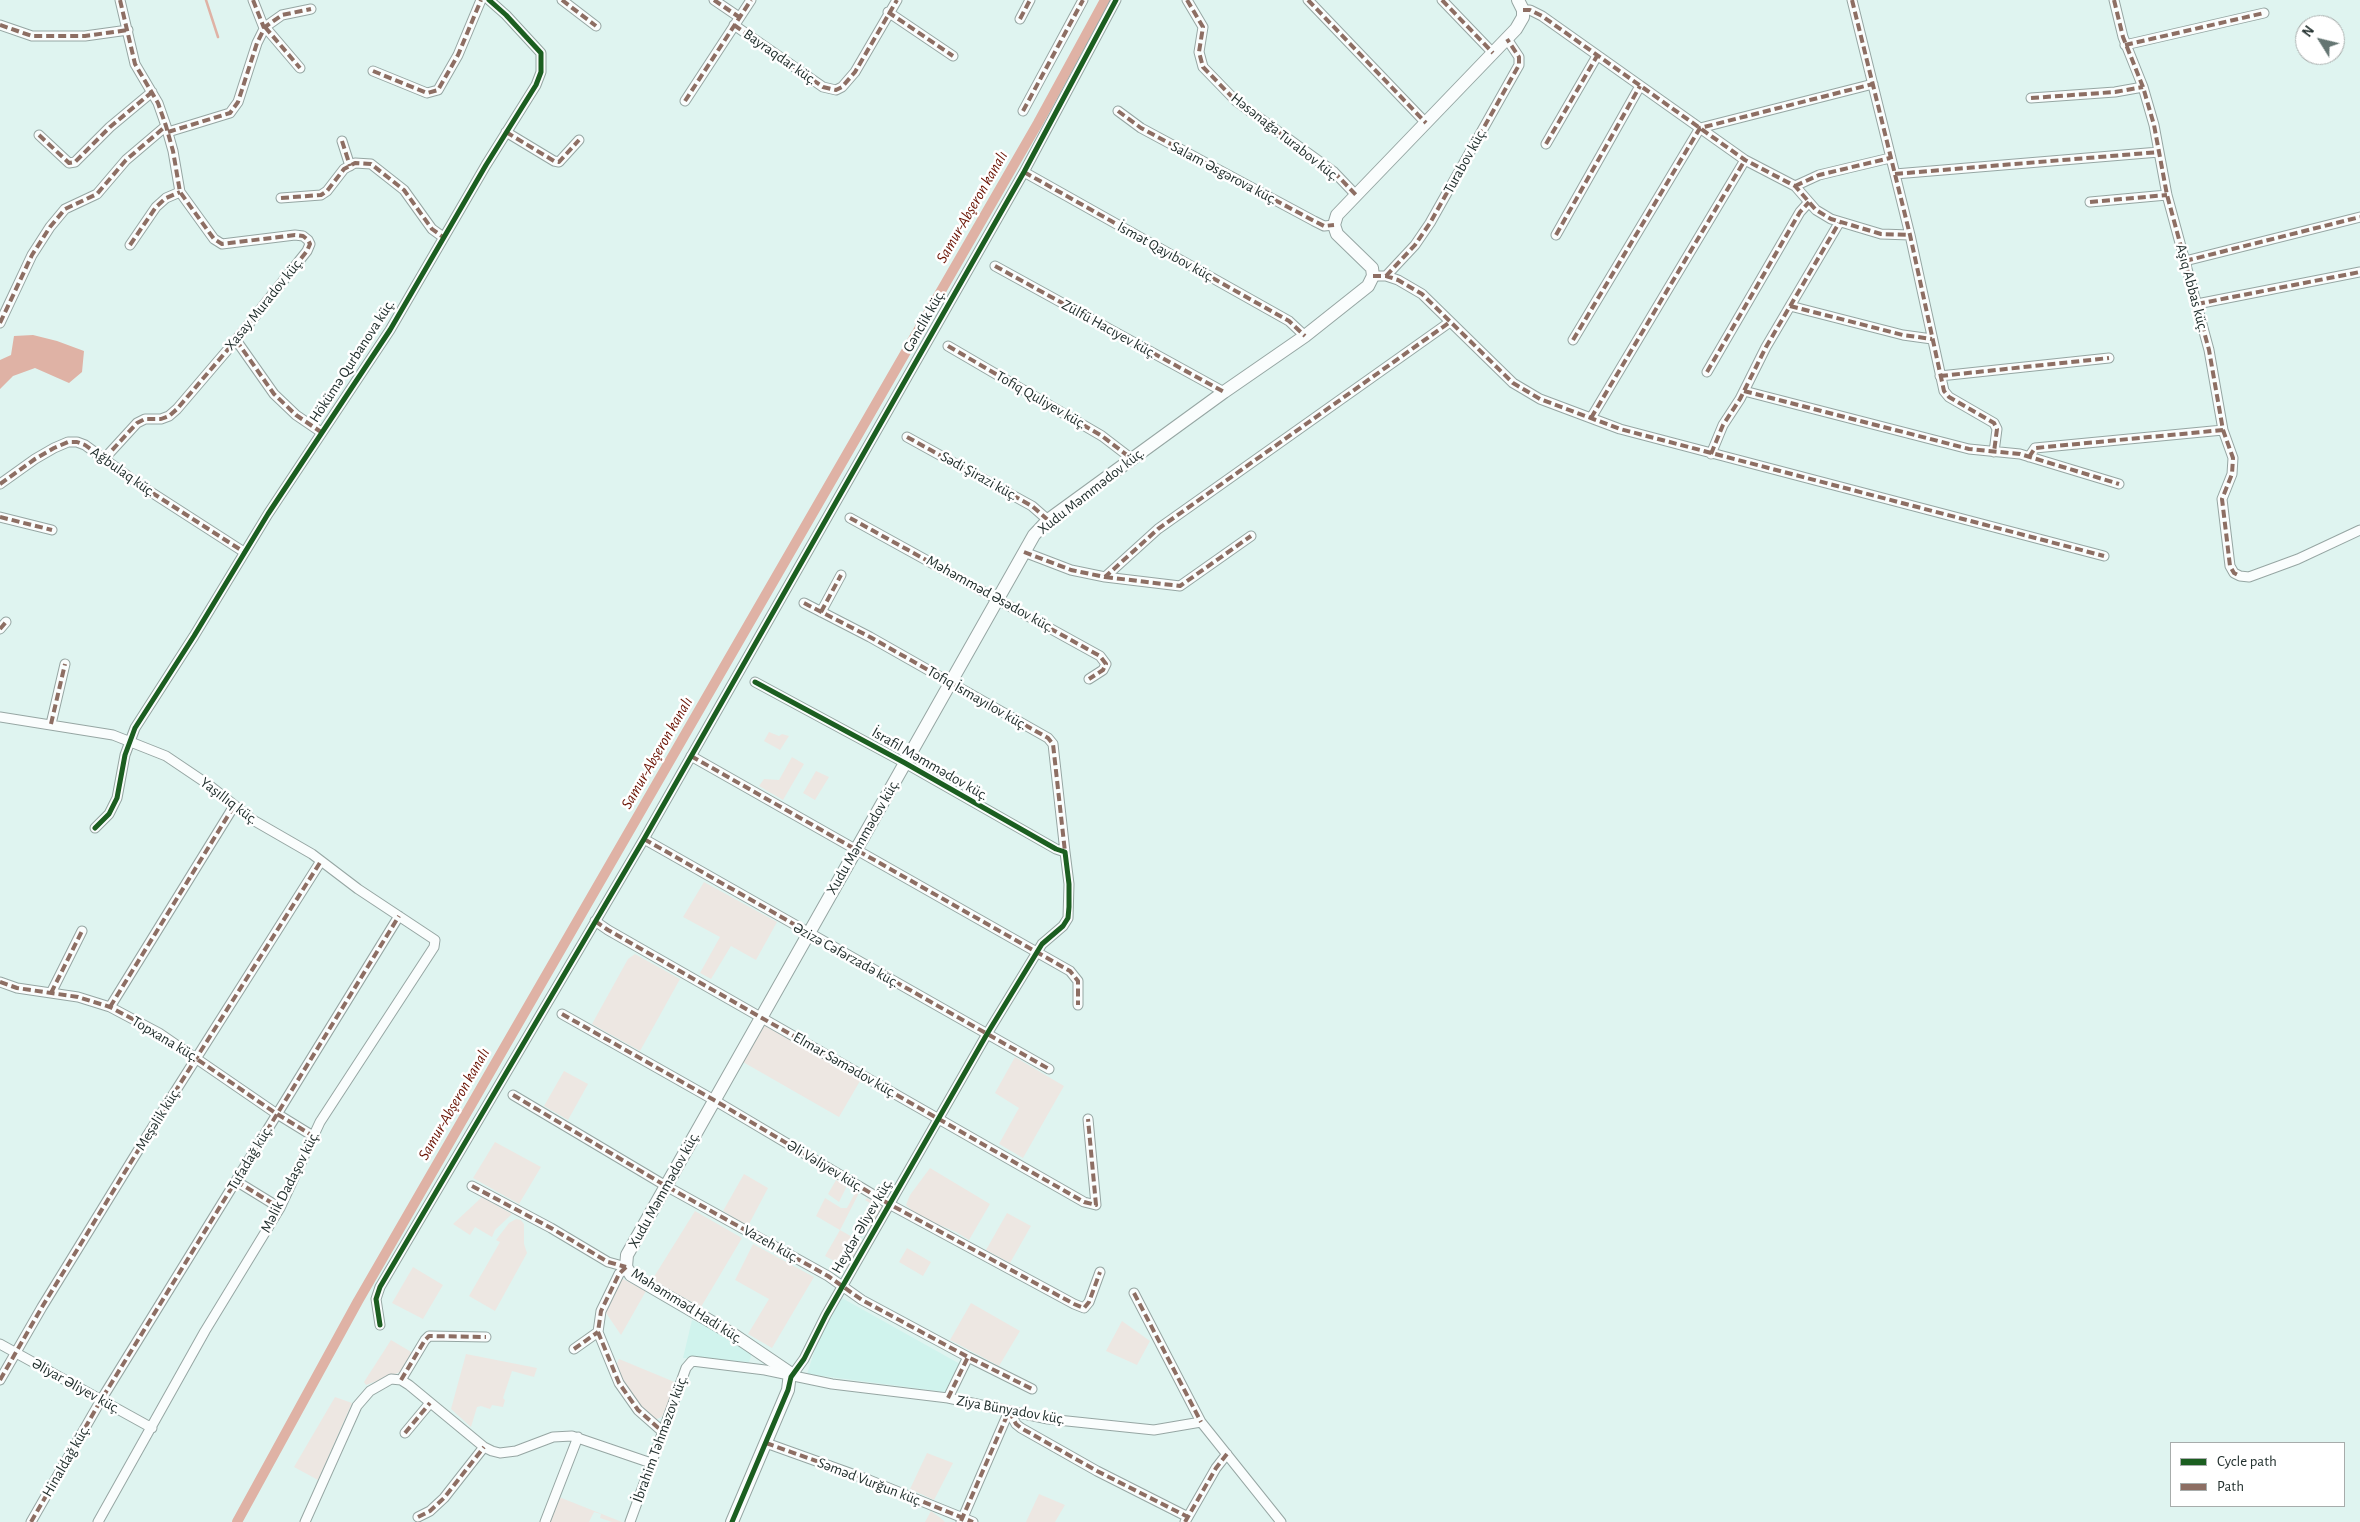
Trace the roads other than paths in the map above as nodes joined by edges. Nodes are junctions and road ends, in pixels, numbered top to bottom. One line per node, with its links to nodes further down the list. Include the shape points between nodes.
1 (120, 0): 26 (street, Xasay Muradov küç.)
2 (253, 0): 25 (street)
3 (481, 0): 33 (street, via 458,55 438,90 427,93)
4 (489, 0): 45 (street, Hökümə Qurbanova küç., via 541,54 541,72 536,84)
5 (562, 0): 24 (street)
6 (714, 0): 22 (street, Bayraqdar küç.)
7 (751, 0): 22 (street)
8 (896, 0): 19 (street, Bayraqdar küç.)
9 (1030, 0): 21 (street)
10 (1083, 0): 40 (street)
11 (1116, 0): 54 (street, Gənclik küç.)
12 (1187, 0): 58 (street, Həsənağa Turabov küç., via 1203,27 1199,52 1203,67 1236,101 1334,172)
13 (1308, 0): 42 (street)
14 (1442, 0): 29 (street)
15 (1852, 0): 34 (street)
16 (2114, 0): 28 (street, Aşıq Abbas küç.)
17 (1521, 5): 27 (street, via 1520,23); 31 (street)
18 (311, 9): 25 (street, via 282,15)
19 (888, 12): 22 (street, Bayraqdar küç., via 855,72 836,90 823,87); 30 (street)
20 (2264, 13): 28 (street)
21 (1020, 19)
22 (737, 21): 39 (street)
23 (0, 26): 26 (street, via 32,36 85,36)
24 (596, 26)
25 (265, 28): 32 (street); 44 (street, via 234,109 230,113)
26 (128, 30): 37 (street, Xasay Muradov küç., via 138,70)
27 (1506, 39): 29 (street); 74 (street, Turabov küç., via 1519,57 1519,65 1430,223 1415,245)
28 (2126, 45): 36 (street, Aşıq Abbas küç.)
29 (1493, 53): 42 (street)
30 (952, 56)
31 (1598, 56): 35 (street); 49 (street)
32 (300, 68)
33 (373, 71)
34 (1873, 84): 43 (street); 51 (street)
35 (1640, 86): 43 (street); 66 (street)
36 (2143, 87): 38 (street); 50 (street, Aşıq Abbas küç.)
37 (152, 92): 44 (street, Xasay Muradov küç.); 46 (street, via 75,162 70,163)
38 (2031, 98)
39 (685, 101)
40 (1023, 111)
41 (1118, 111): 65 (street, Salam Əsgərova küç., via 1141,128 1314,221 1324,226)
42 (1426, 124): 58 (street)
43 (1700, 128): 52 (street); 82 (street)
44 (167, 129): 57 (street, Xasay Muradov küç.); 77 (street, via 126,160 97,194 65,209 32,255)
45 (506, 132): 47 (street, via 559,162); 68 (street, Hökümə Qurbanova küç.)
46 (39, 135)
47 (579, 140)
48 (342, 141): 53 (street)
49 (1546, 144)
50 (2159, 152): 55 (street); 59 (street, Aşıq Abbas küç.)
51 (1890, 158): 55 (street); 56 (street, via 1819,175)
52 (1745, 160): 56 (street); 89 (street)
53 (350, 166): 60 (street, via 322,195); 68 (street, via 362,162 383,172 404,190 432,229)
54 (1024, 172): 79 (street, İsmət Qayıbov küç., via 1289,321); 121 (street, Gənclik küç.)
55 (1895, 174): 67 (street)
56 (1795, 186): 61 (street)
57 (180, 192): 69 (street, via 156,207); 81 (street, Xasay Muradov küç., via 218,243 295,235 308,240 308,251)
58 (1356, 195): 65 (street, via 1341,209)
59 (2167, 195): 62 (street); 70 (street, Aşıq Abbas küç.)
60 (281, 198)
61 (1809, 202): 64 (street, via 1816,210); 85 (street, via 1800,212)
62 (2090, 202)
63 (2360, 217): 70 (street)
64 (1839, 223): 67 (street, via 1881,234); 76 (street)
65 (1334, 225): 73 (street, via 1340,239 1372,268)
66 (1556, 235)
67 (1910, 235): 80 (street)
68 (443, 237): 91 (street, Hökümə Qurbanova küç., via 390,330)
69 (130, 245)
70 (2185, 261): 75 (street, Aşıq Abbas küç.)
71 (995, 266): 88 (street, Zülfü Hacıyev küç.)
72 (2360, 272): 75 (street)
73 (1373, 276): 74 (street); 79 (street, Xudu Məmmədov küç., via 1364,291)
74 (1386, 276): 78 (street, via 1422,294)
75 (2197, 304): 90 (street, Aşıq Abbas küç.)
76 (1790, 306): 80 (street, via 1903,335); 87 (street)
77 (0, 322)
78 (1450, 322): 89 (street, via 1513,383 1540,399); 110 (street, via 1158,530)
79 (1305, 336): 88 (street, Xudu Məmmədov küç.)
80 (1932, 339): 86 (street)
81 (236, 340): 91 (street, via 274,394); 96 (street, Xasay Muradov küç., via 169,416 145,419 137,424)
82 (1574, 340)
83 (948, 346): 97 (street, Tofiq Quliyev küç., via 1102,436)
84 (2109, 358): 86 (street)
85 (1707, 372)
86 (1940, 376): 93 (street, via 1949,397 1994,423 1998,429)
87 (1744, 391): 93 (street, via 1949,444); 94 (street, via 1723,425)
88 (1224, 392): 97 (street, Xudu Məmmədov küç.)
89 (1591, 418): 94 (street)
90 (2224, 430): 95 (street, via 2035,448); 104 (street, Aşıq Abbas küç., via 2234,466 2222,499 2230,566 2234,573 2249,577 2264,573)
91 (321, 432): 106 (street, Hökümə Qurbanova küç.)
92 (907, 437): 102 (street, Sədi Şirazi küç., via 1032,506)
93 (1994, 452): 95 (street)
94 (1711, 454): 108 (street)
95 (2029, 457): 99 (street)
96 (104, 459): 98 (street, Ağbulaq küç., via 84,445 68,442 34,459); 106 (street, Ağbulaq küç.)
97 (1132, 459): 102 (street, Xudu Məmmədov küç.)
98 (0, 484)
99 (2118, 484)
100 (0, 517): 103 (street)
101 (850, 518): 111 (street, Məhəmməd Əsədov küç.)
102 (1048, 520): 107 (street, Xudu Məmmədov küç.)
103 (52, 530)
104 (2360, 530)
105 (1251, 536): 110 (street, via 1180,586)
106 (244, 552): 120 (street, Hökümə Qurbanova küç.)
107 (1024, 552): 110 (street, via 1071,570); 111 (street, Xudu Məmmədov küç.)
108 (2104, 556)
109 (841, 576): 113 (street)
110 (1104, 577)
111 (999, 598): 115 (street, Məhəmməd Əsədov küç., via 1100,656 1106,664 1103,670); 117 (street, Xudu Məmmədov küç.)
112 (804, 603): 113 (street, Tofiq İsmayılov küç.)
113 (821, 612): 117 (street, Tofiq İsmayılov küç.)
114 (65, 664): 119 (street)
115 (1089, 679)
116 (755, 682): 122 (street, İsrafil Məmmədov küç.)
117 (951, 683): 122 (street, Xudu Məmmədov küç.); 127 (street, Tofiq İsmayılov küç., via 1048,738 1053,744)
118 (0, 717): 119 (street, Yaşıllıq küç.)
119 (50, 724): 120 (street, Yaşıllıq küç.)
120 (129, 740): 123 (street, Yaşıllıq küç., via 182,766); 124 (street, Hökümə Qurbanova küç., via 117,798 109,814)
121 (691, 756): 125 (street, Gənclik küç.); 126 (street)
122 (905, 763): 126 (street, Xudu Məmmədov küç.); 127 (street, İsrafil Məmmədov küç.)
123 (234, 806): 128 (street, Yaşıllıq küç.); 138 (street)
124 (95, 828)
125 (644, 838): 130 (street, Gənclik küç.); 132 (street, Əzizə Cəfərzadə küç.)
126 (856, 849): 132 (street, Xudu Məmmədov küç.); 134 (street)
127 (1065, 852): 134 (street, Heydər Əliyev küç., via 1069,884 1068,918)
128 (321, 860): 129 (street, Yaşıllıq küç.); 142 (street, Meşəlik küç.)
129 (399, 916): 133 (street, Yaşıllıq küç.); 146 (street, Tufadağ küç.)
130 (595, 921): 140 (street, Elmar Səmədov küç.); 159 (street, Gənclik küç., via 380,1287 376,1299)
131 (82, 931): 136 (street)
132 (807, 933): 140 (street, Xudu Məmmədov küç.); 141 (street, Əzizə Cəfərzadə küç.)
133 (435, 940): 149 (street, Məlik Dadaşov küç., via 434,947)
134 (1037, 953): 137 (street, via 1076,975); 141 (street, Heydər Əliyev küç.)
135 (0, 982): 136 (street, Topxana küç.)
136 (51, 993): 138 (street, Topxana küç., via 78,997)
137 (1078, 1005)
138 (110, 1008): 142 (street, Topxana küç.)
139 (562, 1014): 145 (street, Əli Vəliyev küç.)
140 (760, 1017): 145 (street, Xudu Məmmədov küç.); 147 (street, Elmar Səmədov küç.)
141 (987, 1034): 143 (street, Əzizə Cəfərzadə küç.); 147 (street, Heydər Əliyev küç.)
142 (197, 1057): 146 (street, Topxana küç.); 164 (street, Meşəlik küç.)
143 (1049, 1069)
144 (513, 1095): 152 (street, Vazeh küç.)
145 (714, 1100): 152 (street, Xudu Məmmədov küç.); 153 (street, Əli Vəliyev küç.)
146 (277, 1114): 149 (street, Topxana küç.); 150 (street, Tufadağ küç.)
147 (938, 1118): 148 (street, Elmar Səmədov küç., via 1084,1202 1096,1205); 153 (street, Heydər Əliyev küç.)
148 (1088, 1118)
149 (313, 1136): 154 (street, Məlik Dadaşov küç.)
150 (236, 1181): 154 (street); 172 (street, Tufadağ küç.)
151 (472, 1186): 155 (street, Məhəmməd Hadi küç., via 608,1262)
152 (666, 1186): 155 (street, Xudu Məmmədov küç., via 627,1255); 157 (street, Vazeh küç.)
153 (889, 1204): 156 (street, Əli Vəliyev küç., via 1084,1308); 157 (street, Heydər Əliyev küç.)
154 (280, 1208): 176 (street, Məlik Dadaşov küç., via 205,1331)
155 (626, 1267): 160 (street, Xudu Məmmədov küç., via 600,1311); 167 (street, Məhəmməd Hadi küç., via 632,1275 787,1369)
156 (1100, 1272)
157 (842, 1286): 165 (street, Vazeh küç.); 167 (street, Heydər Əliyev küç., via 804,1359)
158 (1134, 1293): 175 (street)
159 (380, 1325)
160 (598, 1332): 163 (street); 177 (street, via 619,1383 638,1410)
161 (486, 1337): 169 (street, via 429,1336)
162 (0, 1344): 164 (street, Əliyar Əliyev küç.)
163 (574, 1348)
164 (15, 1353): 168 (street, Meşəlik küç.); 172 (street, Əliyar Əliyev küç.)
165 (968, 1357): 170 (street, Vazeh küç.); 171 (street)
166 (696, 1361): 167 (street, Ziya Bünyadov küç.); 177 (street, İbrahim Təhməzov küç., via 686,1368)
167 (791, 1377): 171 (street, Ziya Bünyadov küç.); 180 (street, Heydər Əliyev küç.)
168 (0, 1380)
169 (401, 1380): 173 (street); 189 (street, via 391,1379 378,1385 357,1406)
170 (1032, 1389)
171 (948, 1398): 174 (street, Ziya Bünyadov küç.)
172 (100, 1400): 176 (street, Əliyar Əliyev küç.); 187 (street, Hinaldağ küç.)
173 (430, 1403): 178 (street); 181 (street)
174 (1010, 1411): 175 (street, Ziya Bünyadov küç., via 1048,1419 1145,1429); 185 (street); 186 (street, via 1021,1428)
175 (1201, 1422): 182 (street)
176 (152, 1428): 188 (street, Məlik Dadaşov küç.)
177 (663, 1432): 183 (street, İbrahim Təhməzov küç.)
178 (405, 1433)
179 (578, 1437): 181 (street, via 553,1438 507,1453); 183 (street); 190 (street)
180 (766, 1443): 185 (street, Səməd Vurğun küç., via 869,1480); 192 (street, Heydər Əliyev küç.)
181 (484, 1447): 184 (street, via 444,1498)
182 (1227, 1454): 186 (street); 194 (street)
183 (651, 1463): 191 (street, İbrahim Təhməzov küç.)
184 (418, 1517)
185 (962, 1520): 193 (street, Səməd Vurğun küç.)
186 (1186, 1520)
187 (31, 1522)
188 (98, 1522)
189 (305, 1522)
190 (545, 1522)
191 (630, 1522)
192 (732, 1522)
193 (973, 1522)
194 (1281, 1522)

